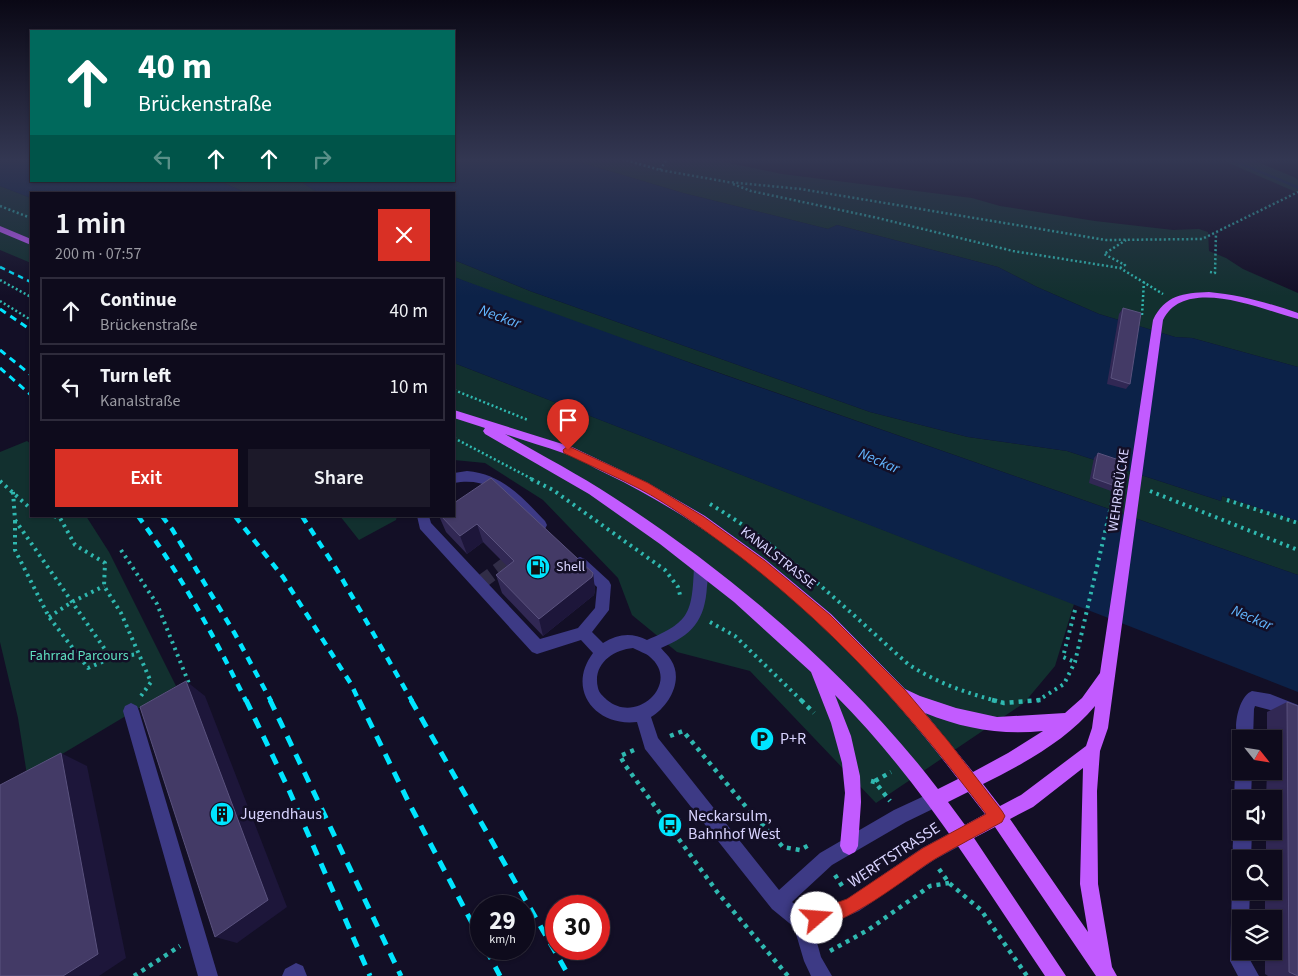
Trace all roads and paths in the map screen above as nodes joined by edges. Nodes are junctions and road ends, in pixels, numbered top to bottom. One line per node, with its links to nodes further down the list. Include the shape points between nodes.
1 (810, 205): 10 (path, via 1013,251)
2 (895, 205): 8 (path, via 1096,238)
3 (1274, 205): 7 (path)
4 (0, 206): 5 (path)
5 (30, 218)
6 (0, 229): 9 (main road)
7 (1216, 234): 8 (path, via 1202,239); 11 (path, via 1215,273)
8 (1126, 240): 10 (path, via 1104,254 1125,265)
9 (30, 242)
10 (1120, 268): 13 (path)
11 (1210, 272)
12 (0, 280): 14 (path)
13 (1144, 281): 16 (path); 18 (path)
14 (30, 296)
15 (0, 302): 19 (path)
16 (1174, 302): 17 (main road, via 1195,296 1220,295); 25 (main road, WEHRBRÜCKE, via 1164,309 1158,320)
17 (1298, 316)
18 (1142, 318)
19 (30, 319)
20 (455, 414): 21 (main road, KANALSTRASSE)
21 (470, 419): 38 (main road, KANALSTRASSE, via 625,512); 54 (main road, KANALSTRASSE, via 568,450 644,486 700,520 761,564 826,619)
22 (455, 439): 42 (path, via 553,490 665,570 678,587 681,605)
23 (455, 478): 34 (street, via 461,475 489,479 511,495)
24 (0, 481): 27 (path)
25 (1135, 485): 36 (path); 51 (main road, WEHRBRÜCKE)
26 (1115, 488): 49 (path)
27 (13, 492): 29 (path); 32 (path)
28 (1227, 500): 33 (path)
29 (30, 507)
30 (57, 517): 39 (path, via 75,546 105,564)
31 (423, 517): 44 (street, via 425,525 538,647)
32 (15, 520): 40 (path); 43 (path, via 15,550)
33 (1298, 523)
34 (548, 533)
35 (121, 550): 52 (path, via 158,604)
36 (1298, 550)
37 (569, 552): 44 (street, via 604,585 602,610)
38 (701, 566): 42 (street); 50 (main road, KANALSTRASSE)
39 (104, 586): 40 (path); 47 (path, via 121,613)
40 (72, 602): 43 (path); 48 (path)
41 (1075, 610): 49 (path, via 1062,657)
42 (695, 612): 45 (street, via 683,630); 58 (path, via 735,636)
43 (49, 617): 48 (path, via 88,668)
44 (583, 633): 46 (street)
45 (649, 646): 46 (street, via 634,641 616,643); 57 (street, via 667,667 668,680 664,694 655,706)
46 (602, 652): 57 (street, via 590,672 589,684 593,695 612,713)
47 (138, 654): 48 (path); 55 (path, via 151,682)
48 (111, 658)
49 (1075, 662): 53 (path, via 1064,684 1039,701 1004,703)
50 (817, 668): 63 (main road, KANALSTRASSE, via 865,716); 66 (main road, via 843,736 852,776)
51 (1107, 676): 59 (main road, via 1086,705); 61 (main road, WEHRBRÜCKE, via 1100,728)
52 (192, 689)
53 (970, 694)
54 (900, 695): 59 (main road, via 934,709 976,720 1009,725); 62 (main road, KANALSTRASSE)
55 (131, 711): 73 (street)
56 (1298, 713): 60 (street, via 1252,698 1246,708)
57 (642, 714): 69 (street, via 651,743)
58 (816, 714)
59 (1068, 721): 62 (main road, via 1000,768)
60 (1245, 730)
61 (1092, 750): 64 (main road, via 1026,801); 75 (main road, WEHRBRÜCKE, via 1089,884)
62 (971, 782): 63 (main road); 64 (main road, KANALSTRASSE)
63 (935, 799): 65 (main road, KANALSTRASSE); 66 (street, WERFTSTRASSE)
64 (997, 816): 65 (main road); 75 (main road)
65 (961, 836): 70 (street, WERFTSTRASSE); 82 (main road, WERFTSTRASSE)
66 (849, 846): 67 (street, WERFTSTRASSE)
67 (826, 859): 69 (street, WERFTSTRASSE); 70 (path)
68 (1241, 900): 83 (street, via 1239,960)
69 (778, 903): 71 (street)
70 (853, 904): 71 (street, WERFTSTRASSE, via 832,914); 72 (path)
71 (802, 921): 74 (street)
72 (868, 930): 74 (path); 81 (path, via 930,886 949,883 982,910)
73 (197, 935): 76 (path); 77 (street)
74 (818, 969): 80 (path)
75 (1106, 974)
76 (134, 976)
77 (208, 976)
78 (292, 976): 79 (street, via 296,973)
79 (297, 976)
80 (789, 976)
81 (1027, 976)
82 (1056, 976)
83 (1249, 976)

